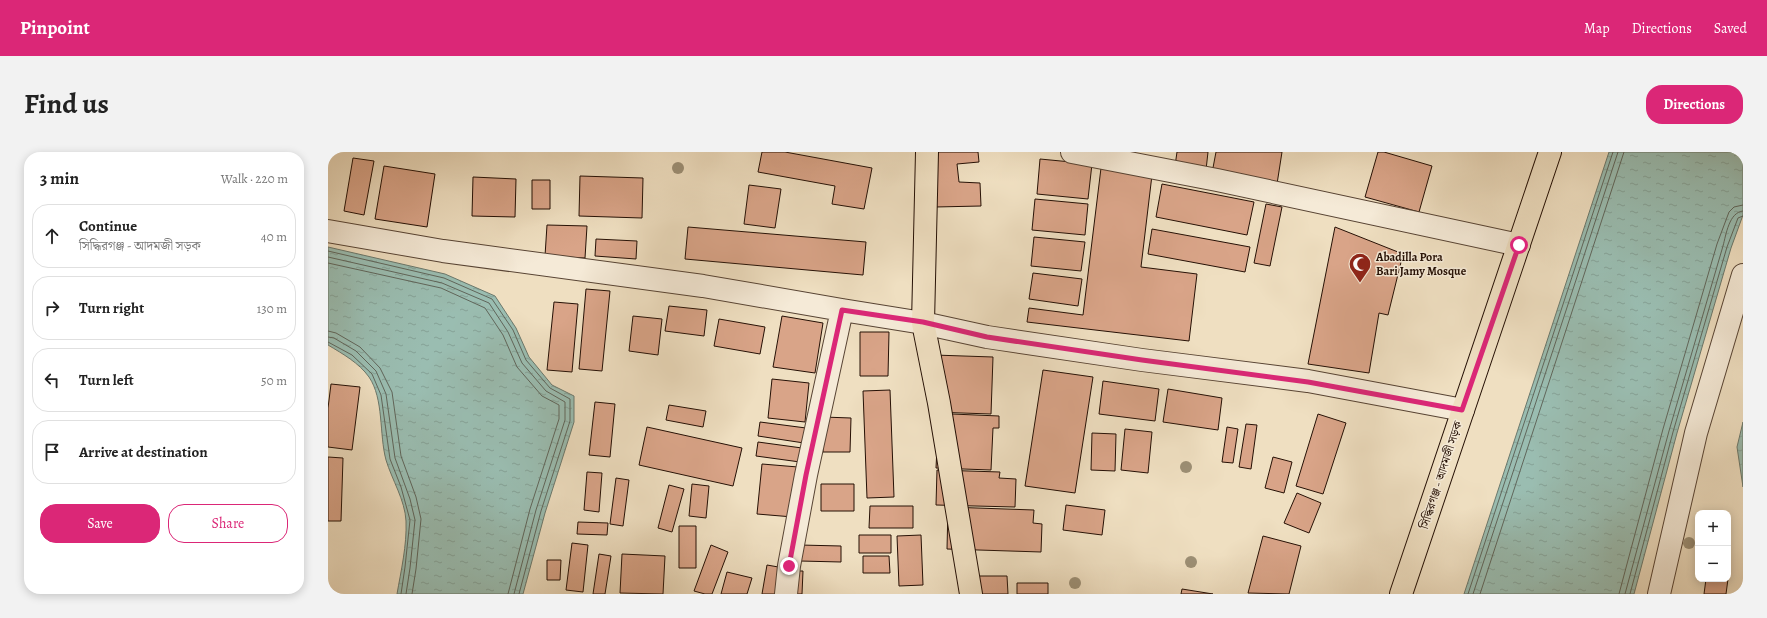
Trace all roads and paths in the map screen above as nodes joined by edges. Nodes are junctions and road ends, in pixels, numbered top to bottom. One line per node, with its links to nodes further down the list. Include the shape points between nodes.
1 (927, 152): 8 (main road)
2 (1072, 152): 5 (street, via 1217,180)
3 (1550, 152): 5 (main road, সিদ্ধিরগঞ্জ - আদমজী সড়ক)
4 (328, 231): 7 (street, via 458,254 703,286)
5 (1519, 245): 9 (main road, সিদ্ধিরগঞ্জ - আদমজী সড়ক)
6 (1743, 274): 13 (street, via 1696,433)
7 (842, 310): 8 (street); 10 (street, via 806,475)
8 (923, 322): 9 (street, via 987,337 1308,382); 11 (main road)
9 (1462, 410): 12 (main road, সিদ্ধিরগঞ্জ - আদমজী সড়ক)
10 (786, 594)
11 (971, 594)
12 (1401, 594)
13 (1659, 594)

